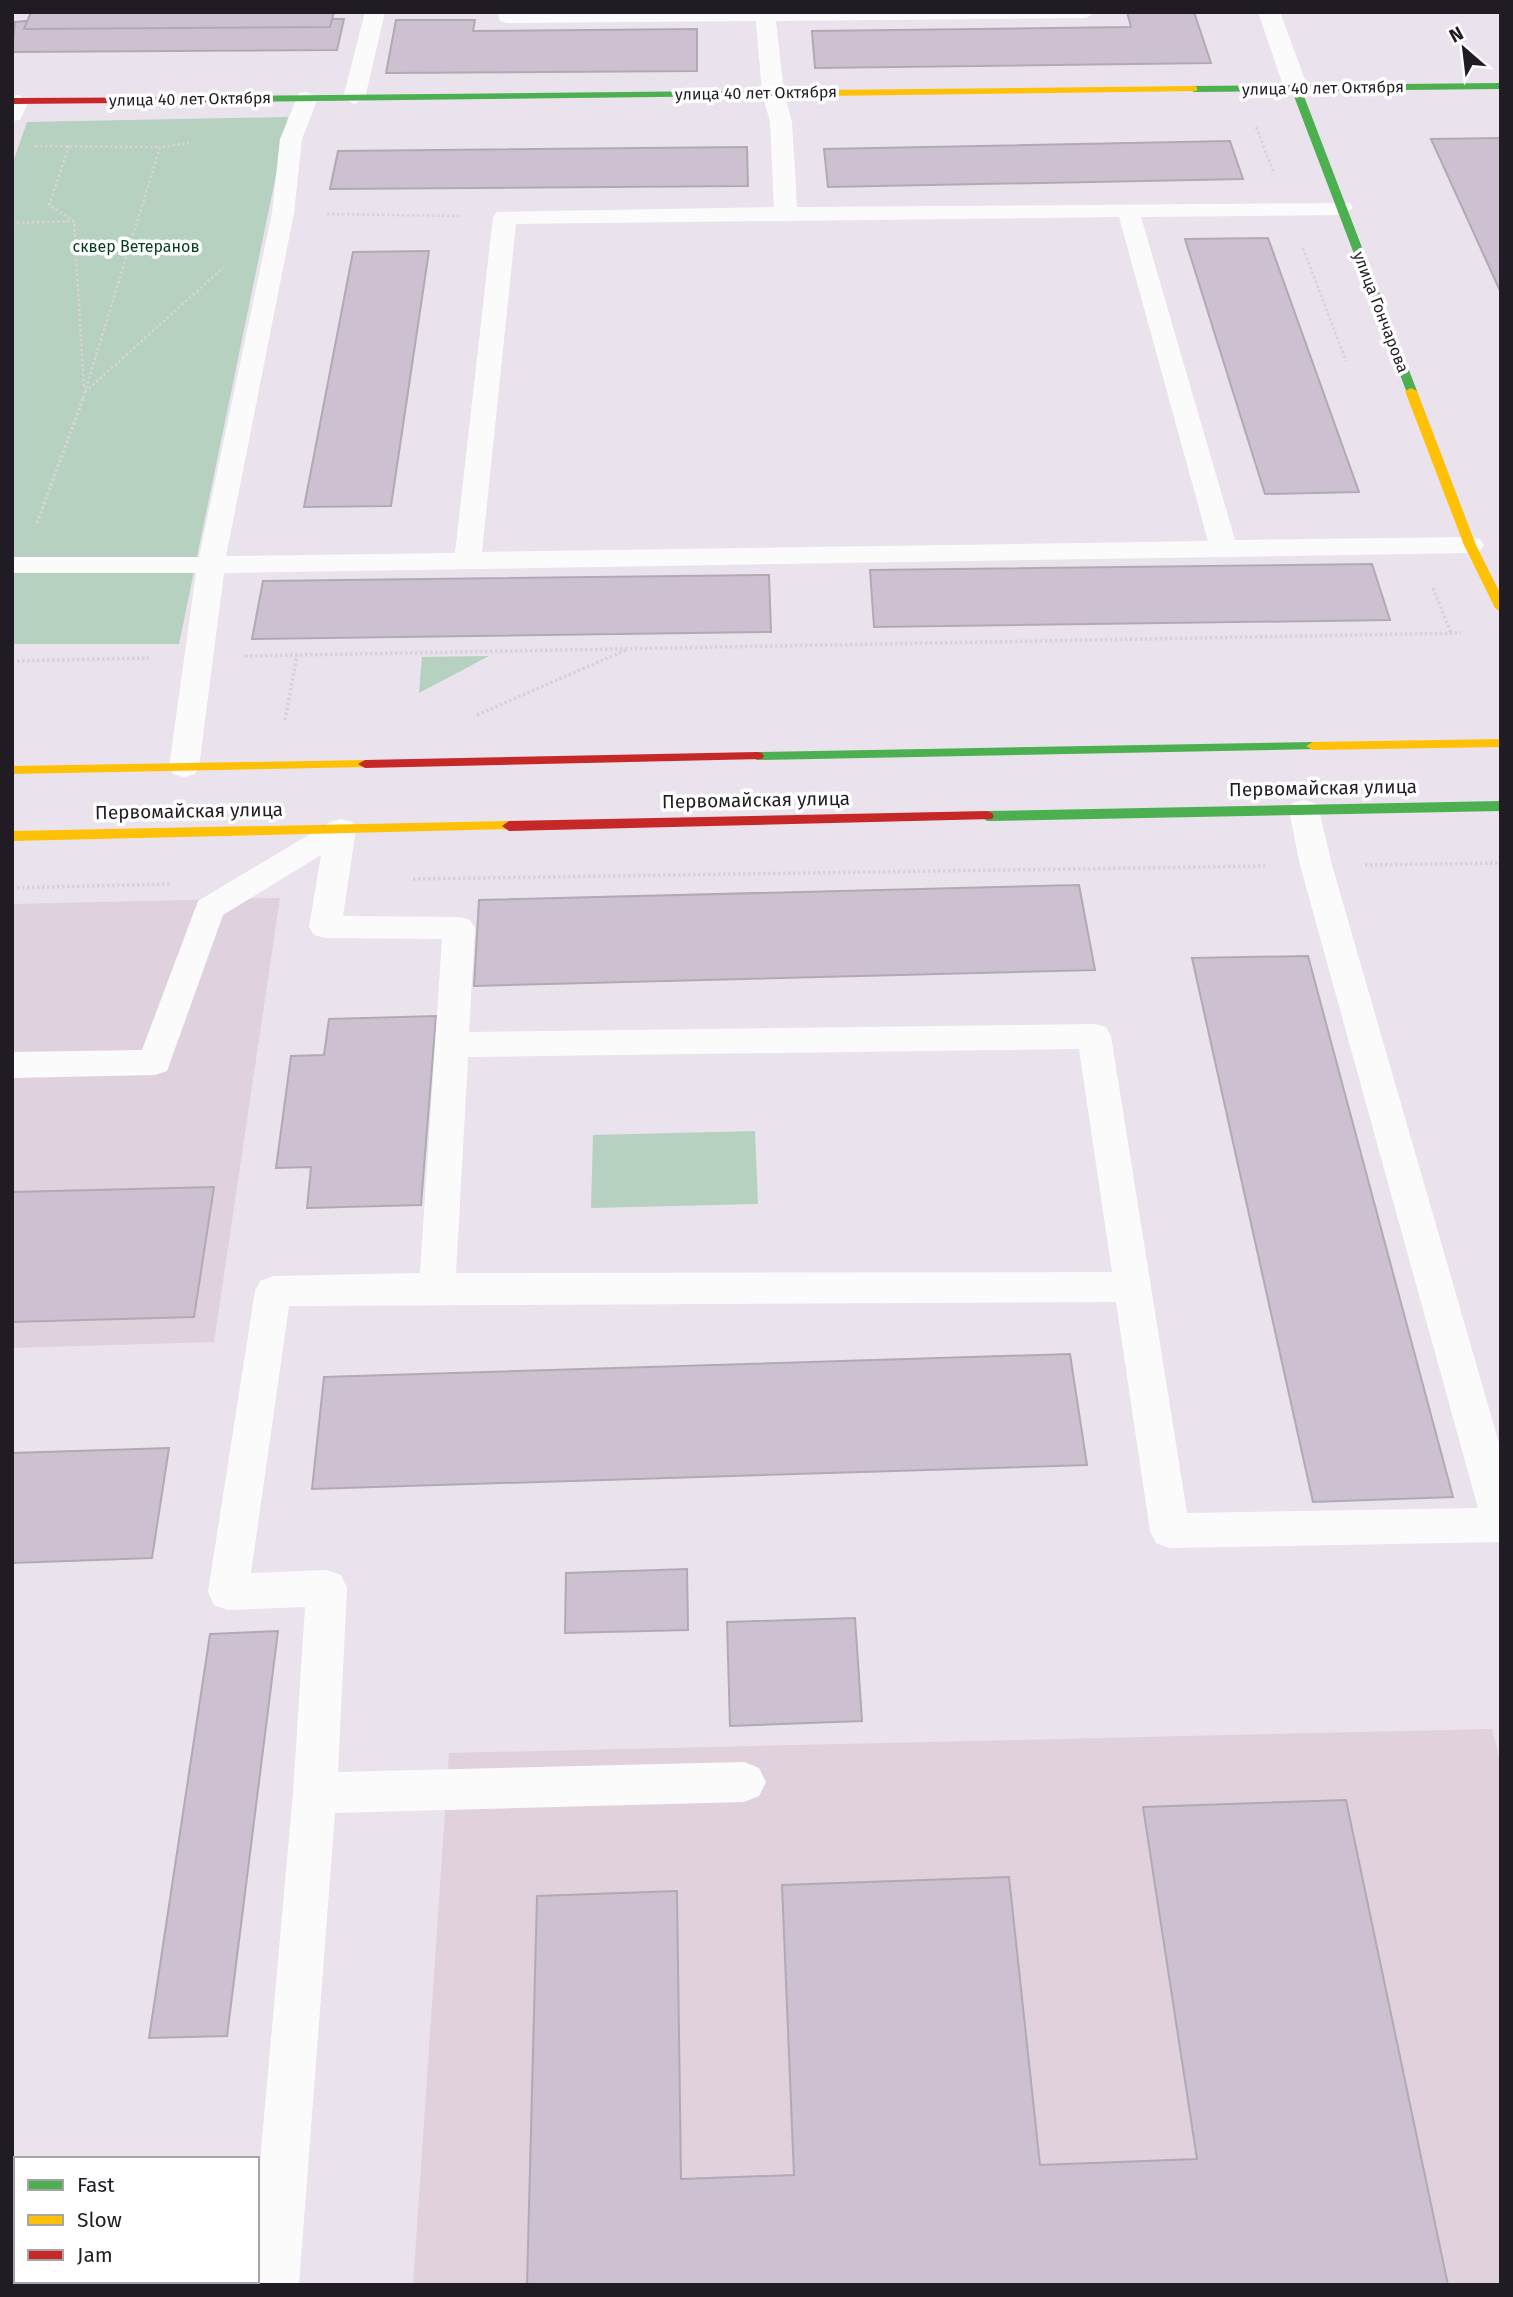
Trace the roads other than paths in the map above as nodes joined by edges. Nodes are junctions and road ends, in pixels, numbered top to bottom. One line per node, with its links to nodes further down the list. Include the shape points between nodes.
1 (375, 12): 10 (lane)
2 (508, 12): 5 (lane, via 507,17)
3 (1086, 12): 5 (lane)
4 (1269, 12): 7 (street, улица Гончарова)
5 (765, 14): 8 (lane)
6 (1501, 86): 7 (street, улица 40 лет Октября)
7 (1296, 88): 8 (street, улица 40 лет Октября); 12 (street, улица Гончарова)
8 (773, 93): 10 (street, улица 40 лет Октября); 14 (lane, via 781,122)
9 (307, 98): 10 (street, улица 40 лет Октября); 11 (street, улица 40 лет Октября); 18 (lane, via 291,139 283,213)
10 (354, 98)
11 (14, 106)
12 (1342, 208): 13 (lane); 15 (street, улица Гончарова)
13 (1128, 210): 14 (lane); 16 (lane)
14 (786, 214): 17 (lane, via 505,217)
15 (1470, 545): 16 (lane); 20 (street, улица Гончарова)
16 (1224, 549): 17 (lane)
17 (468, 559): 18 (lane)
18 (211, 563): 19 (lane); 22 (lane)
19 (17, 564)
20 (1501, 608)
21 (1501, 743): 22 (street)
22 (184, 767): 23 (street)
23 (12, 770)
24 (1501, 806): 25 (street, Первомайская улица)
25 (1304, 810): 26 (street, Первомайская улица); 32 (lane)
26 (341, 829): 27 (street, Первомайская улица); 28 (lane, via 325,927 459,928); 29 (lane, via 209,909 155,1062)
27 (12, 836)
28 (454, 1045): 30 (lane, via 1094,1036); 31 (lane)
29 (12, 1065)
30 (1132, 1287): 31 (lane); 33 (lane, via 1170,1531)
31 (437, 1288): 35 (lane, via 273,1291 228,1592 327,1588)
32 (1501, 1520)
33 (1501, 1525)
34 (744, 1782): 35 (lane)
35 (315, 1793): 36 (lane)
36 (274, 2285)

